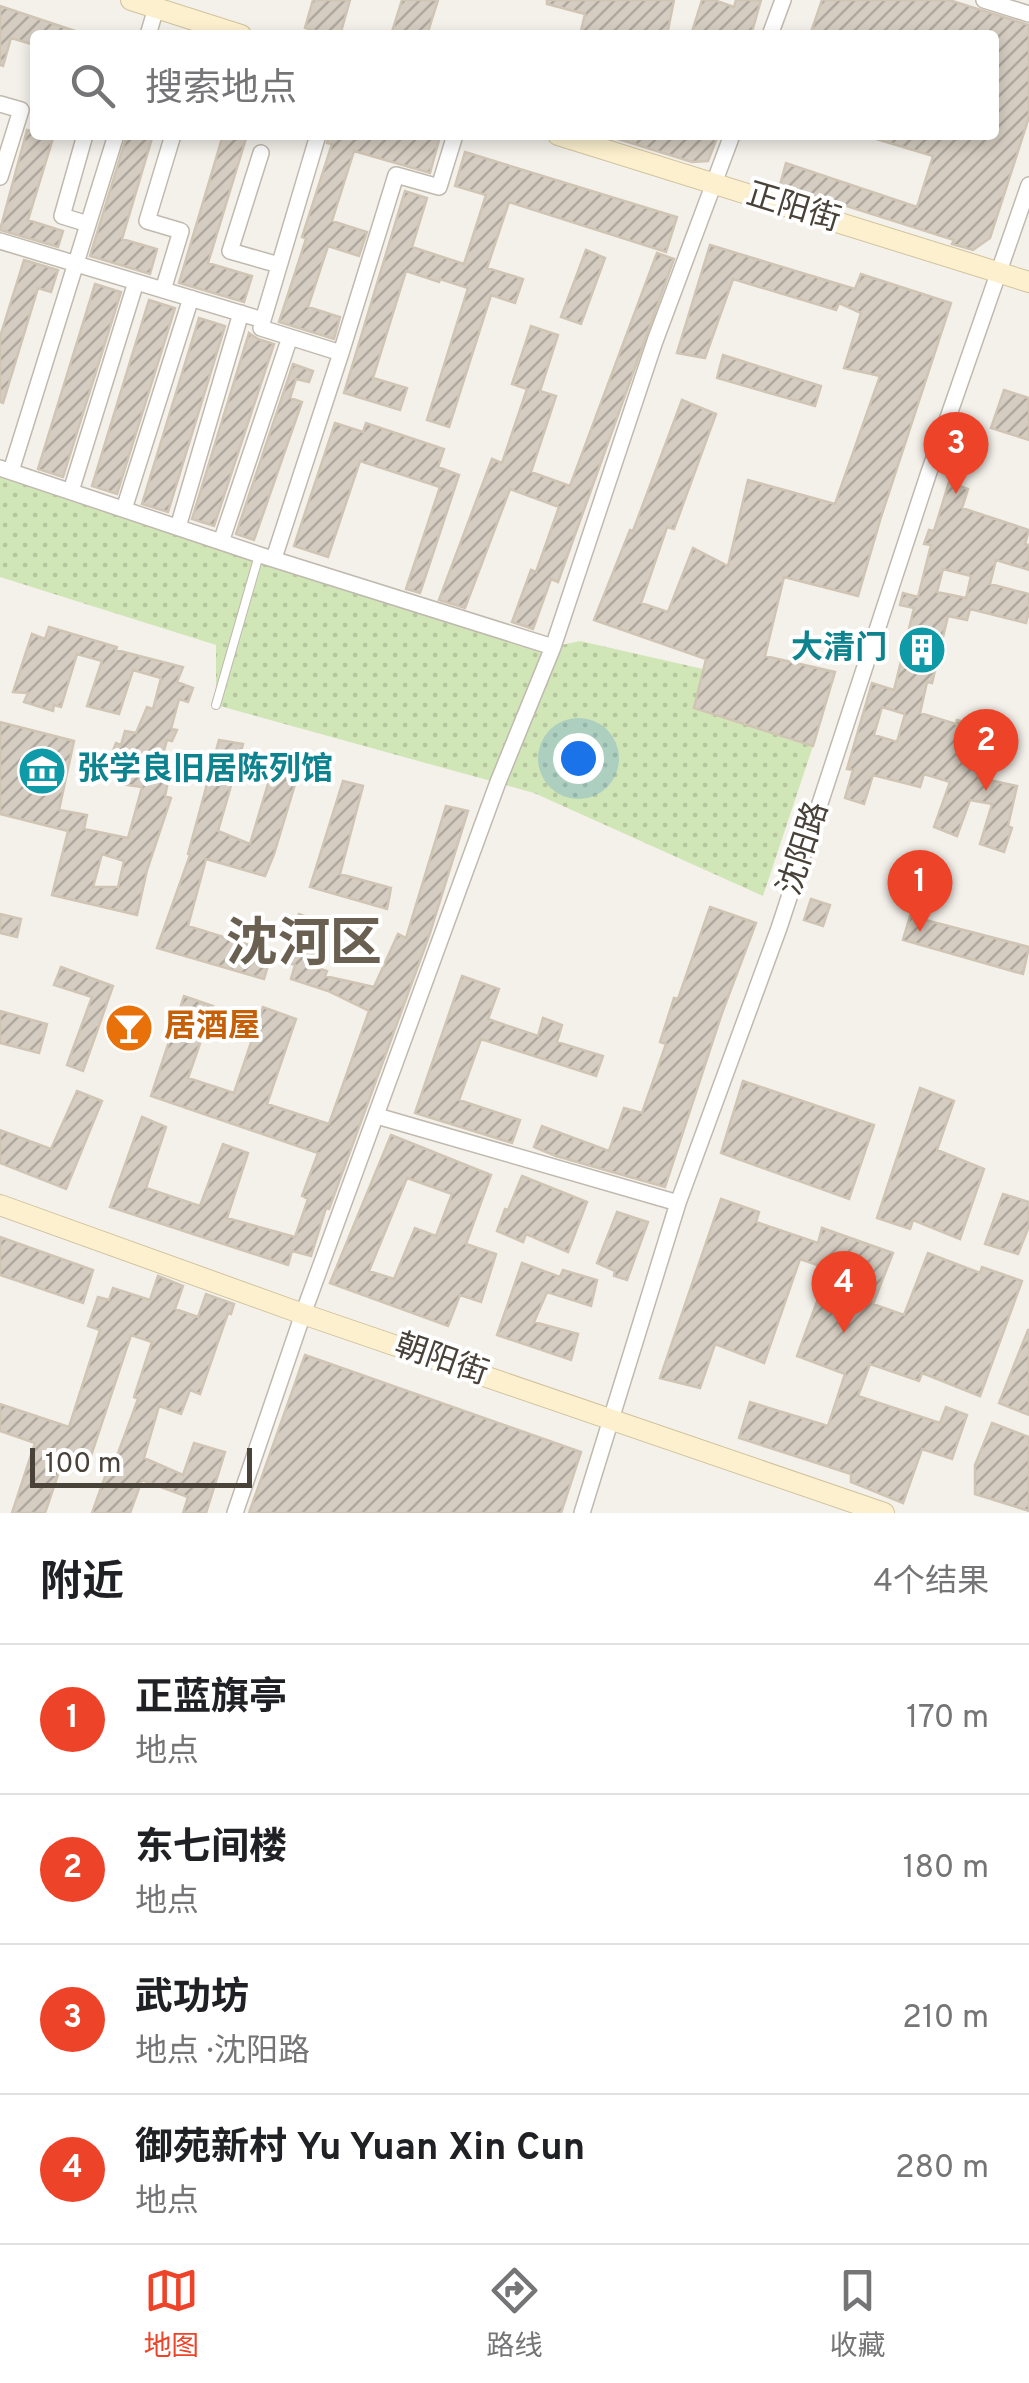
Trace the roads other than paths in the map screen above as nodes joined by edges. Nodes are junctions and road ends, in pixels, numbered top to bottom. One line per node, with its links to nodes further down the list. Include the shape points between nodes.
1 (131, 0): 4 (street)
2 (784, 0): 8 (street)
3 (984, 0): 5 (street)
4 (167, 7): 6 (street); 7 (street)
5 (1029, 14)
6 (151, 30)
7 (229, 30)
8 (772, 30)
9 (0, 104): 18 (street, via 20,110)
10 (85, 140): 21 (street, via 62,216)
11 (114, 140): 21 (street)
12 (172, 140): 28 (street, via 147,222 181,231)
13 (316, 140): 24 (street)
14 (453, 140): 33 (street, via 439,187 396,175)
15 (574, 140): 19 (street, 正阳街)
16 (730, 140): 19 (street)
17 (261, 153): 24 (street, via 230,251)
18 (0, 178)
19 (713, 184): 25 (street, 正阳街); 40 (street)
20 (1029, 185): 25 (street, 沈阳路)
21 (88, 224): 23 (street)
22 (0, 241): 23 (street)
23 (76, 264): 26 (street); 34 (street)
24 (279, 265): 31 (street)
25 (998, 272): 27 (street, 正阳街); 44 (street, 沈阳路, via 779,928)
26 (136, 282): 28 (street); 35 (street)
27 (1029, 282)
28 (163, 290): 29 (street)
29 (190, 298): 30 (street); 36 (street)
30 (241, 313): 31 (street); 37 (street)
31 (263, 320): 32 (street, via 261,328)
32 (290, 337): 33 (street); 38 (street)
33 (340, 353): 39 (street)
34 (6, 469): 35 (street)
35 (71, 491): 36 (street)
36 (124, 509): 37 (street)
37 (178, 527): 38 (street)
38 (220, 542): 39 (street)
39 (267, 556): 40 (street); 41 (lane)
40 (553, 647): 42 (street)
41 (216, 705)
42 (377, 1116): 44 (street); 45 (street)
43 (0, 1204): 45 (street, 朝阳街)
44 (678, 1204): 46 (street, 沈阳路)
45 (304, 1314): 46 (street, 朝阳街); 47 (street)
46 (610, 1419): 48 (street, 沈阳路); 49 (street, 朝阳街)
47 (235, 1513)
48 (582, 1513)
49 (884, 1513)

